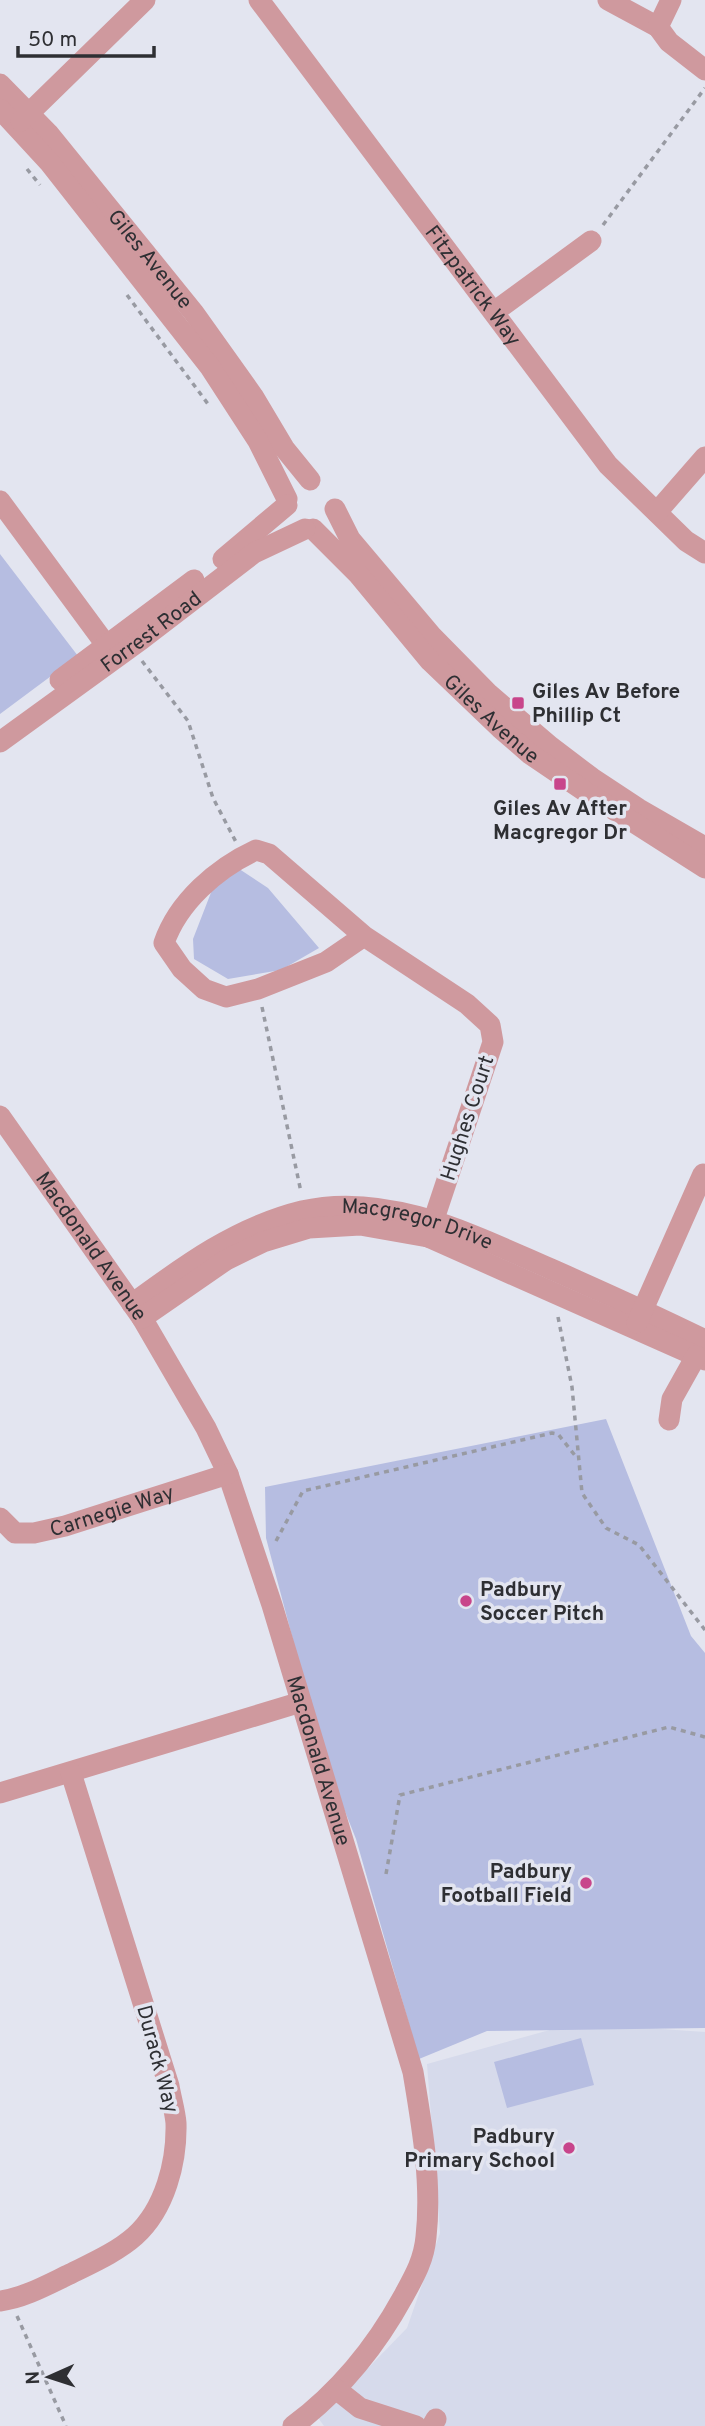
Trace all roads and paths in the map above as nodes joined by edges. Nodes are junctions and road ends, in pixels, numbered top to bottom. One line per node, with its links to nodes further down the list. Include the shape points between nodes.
1 (145, 0): 10 (street)
2 (259, 0): 15 (street, Fitzpatrick Way)
3 (608, 0): 5 (street)
4 (671, 0): 5 (street)
5 (658, 27): 6 (street, via 669,42)
6 (705, 70)
7 (0, 84): 10 (street, Giles Avenue)
8 (705, 88): 13 (path)
9 (0, 109): 10 (street, Giles Avenue)
10 (23, 119): 18 (street, Giles Avenue, via 194,313 284,448); 20 (street, Giles Avenue, via 210,368 252,431)
11 (22, 164): 12 (path)
12 (40, 185)
13 (591, 241): 15 (street)
14 (122, 290): 16 (path)
15 (494, 312): 21 (street, Fitzpatrick Way, via 608,465)
16 (213, 410)
17 (705, 457): 21 (street)
18 (326, 491): 20 (street, via 297,484); 22 (street, via 328,522); 28 (street, Giles Avenue, via 350,539 489,694 592,778)
19 (0, 501): 25 (street)
20 (287, 502): 22 (street, via 291,519); 25 (street, Forrest Road)
21 (657, 512): 23 (street, Fitzpatrick Way)
22 (309, 529): 24 (street, Forrest Road, via 254,553); 28 (street, Giles Avenue, via 358,574 430,661 530,754 586,792)
23 (705, 553)
24 (142, 639): 25 (street, Forrest Road); 29 (path, via 140,658 188,721 213,798)
25 (111, 652): 26 (street, Forrest Road); 27 (street, Forrest Road)
26 (0, 726)
27 (0, 742)
28 (700, 849)
29 (243, 856): 30 (street, Hughes Court, via 256,850 269,854); 31 (street, via 197,890 171,923 164,943 204,989 226,997)
30 (364, 936): 31 (street, via 326,962); 35 (street, Hughes Court, via 467,1004 490,1025 493,1042)
31 (258, 989): 34 (path)
32 (0, 1116): 37 (street, Macdonald Avenue)
33 (703, 1174): 38 (street)
34 (305, 1211): 35 (street, Macgregor Drive, via 366,1209 404,1214); 37 (street, Macgregor Drive, via 261,1224 197,1257)
35 (430, 1229): 36 (street, Macgregor Drive); 37 (street, Macgregor Drive, via 360,1225 289,1233 226,1260); 38 (street, Macgregor Drive)
36 (566, 1298): 38 (street, Macgregor Drive); 41 (path, via 558,1316 572,1387)
37 (137, 1311): 42 (street, Macdonald Avenue, via 206,1428)
38 (639, 1319): 39 (street, Macgregor Drive)
39 (702, 1352): 40 (street, via 672,1399)
40 (668, 1420)
41 (578, 1460): 44 (path, via 558,1434 552,1433 303,1491); 45 (path, via 582,1493 606,1528 639,1545)
42 (228, 1475): 43 (street, Carnegie Way, via 34,1533 15,1533); 46 (street, Macdonald Avenue)
43 (0, 1518)
44 (276, 1541)
45 (705, 1630)
46 (301, 1702): 48 (street); 52 (street, Macdonald Avenue, via 413,2072 427,2192 426,2239 419,2267 362,2362)
47 (705, 1737): 50 (path, via 668,1727 400,1795)
48 (71, 1773): 49 (street); 51 (street, Durack Way, via 169,2086 176,2120 175,2155 153,2213 135,2236 98,2260)
49 (0, 1793)
50 (386, 1874)
51 (5, 2300): 53 (path)
52 (336, 2389): 54 (street, Macdonald Avenue); 55 (street, via 360,2408)
53 (66, 2426)
54 (293, 2426)
55 (416, 2426)

